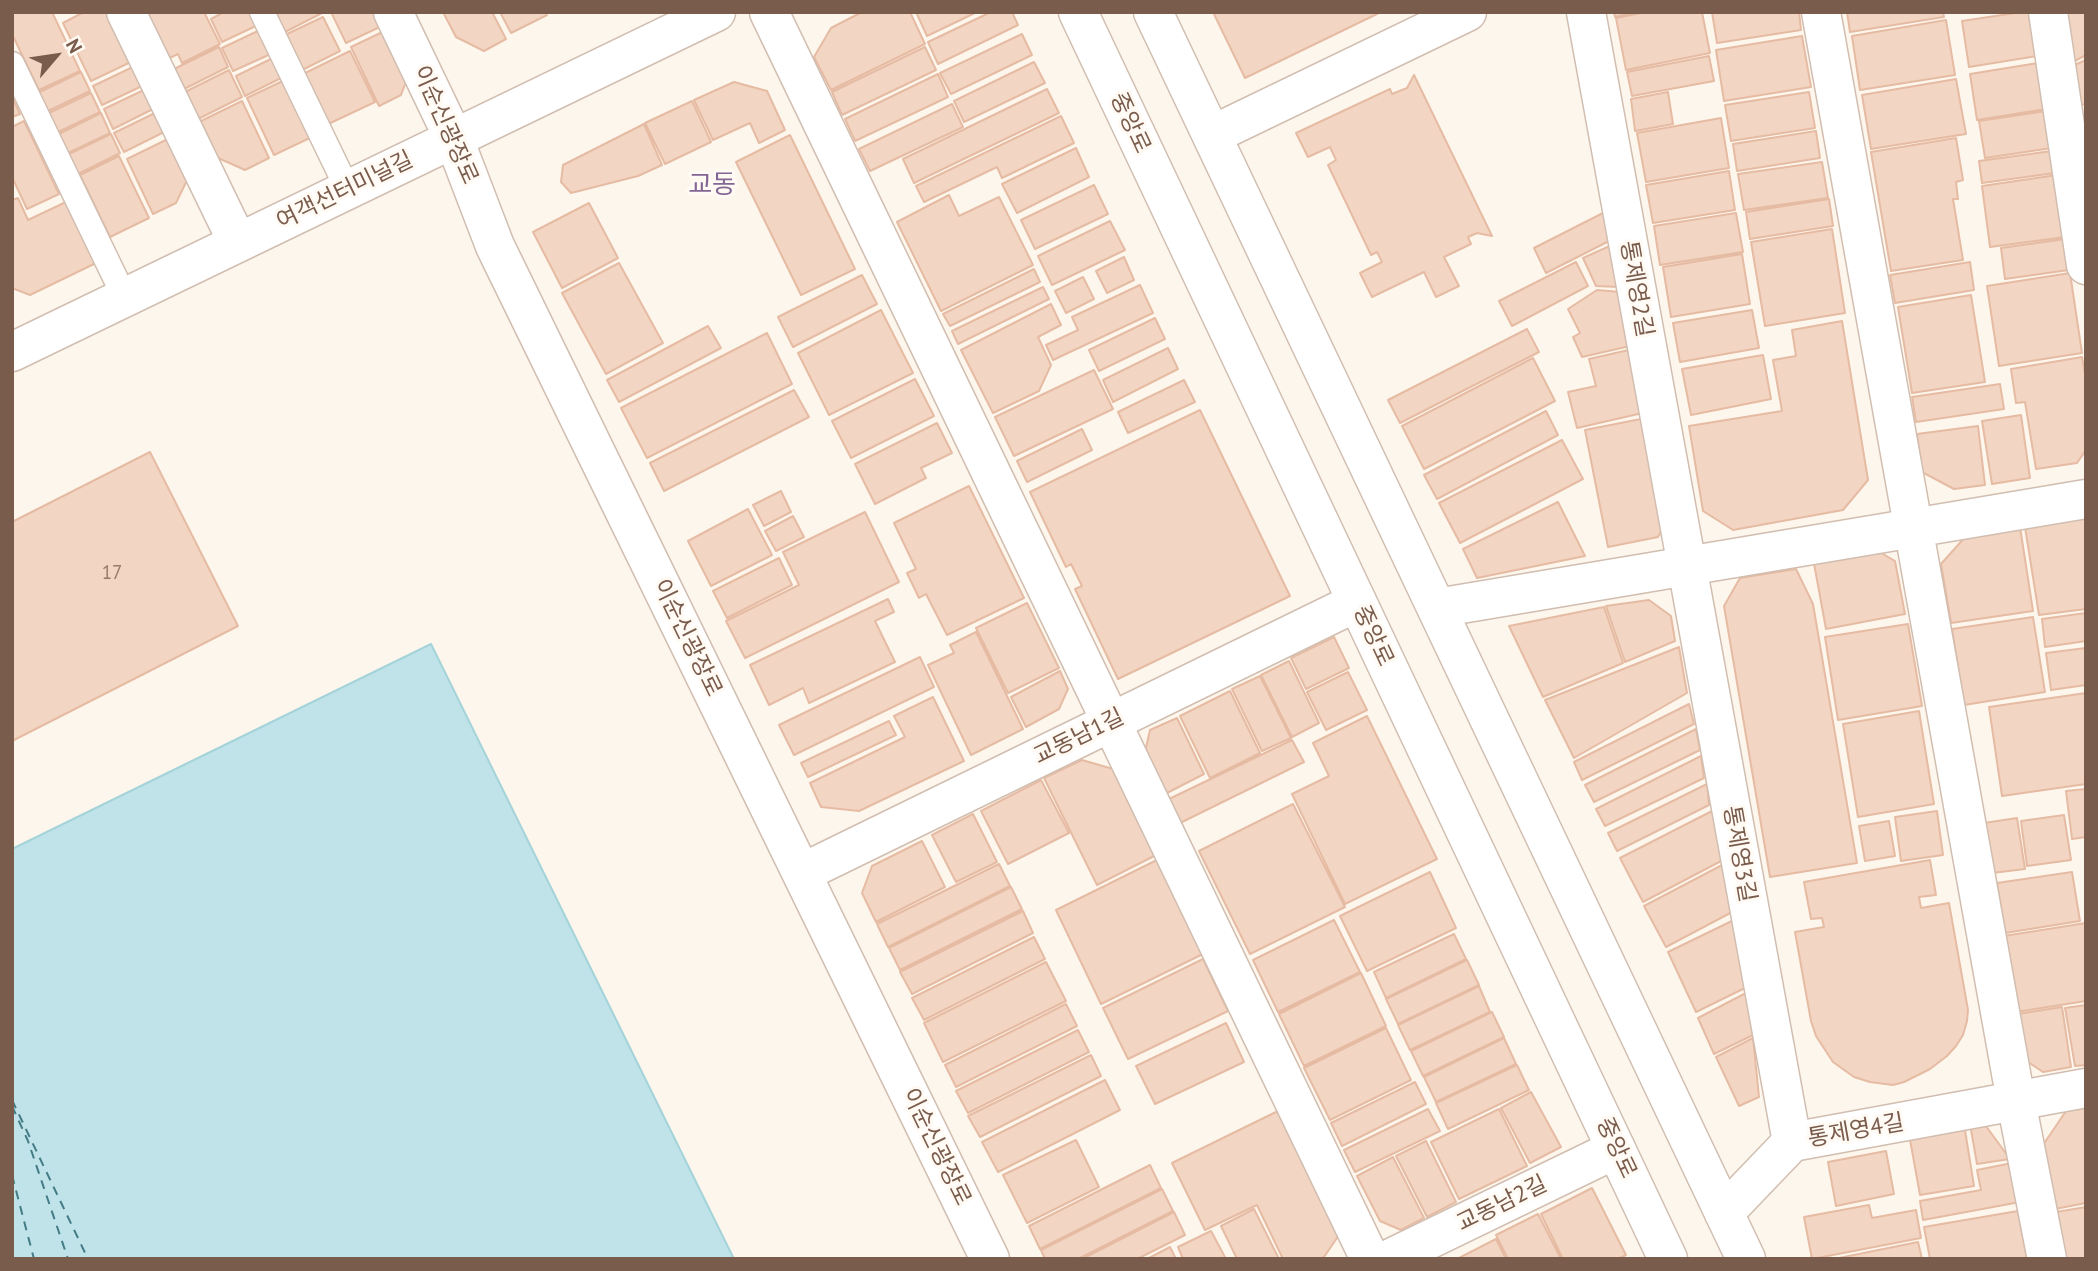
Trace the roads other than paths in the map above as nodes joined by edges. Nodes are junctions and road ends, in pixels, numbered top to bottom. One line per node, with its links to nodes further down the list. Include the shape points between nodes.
1 (126, 12): 16 (street)
2 (262, 12): 15 (lane)
3 (393, 12): 14 (street, 이순신광장로)
4 (716, 12): 14 (street, 여객선터미널길)
5 (769, 12): 25 (street)
6 (1078, 12): 23 (street, 중앙로)
7 (1153, 12): 13 (street)
8 (1467, 12): 13 (street)
9 (1586, 12): 22 (street, 통제영2길)
10 (1821, 12): 21 (street)
11 (2048, 12): 17 (street)
12 (12, 64): 18 (lane)
13 (1212, 135): 24 (street)
14 (454, 139): 15 (street, 여객선터미널길); 26 (street, 이순신광장로, via 495,246)
15 (348, 190): 16 (street, 여객선터미널길)
16 (238, 243): 18 (street, 여객선터미널길)
17 (2086, 265)
18 (125, 298): 19 (street, 여객선터미널길)
19 (12, 352)
20 (2086, 499): 21 (street)
21 (1913, 528): 22 (street); 28 (street)
22 (1687, 566): 24 (street); 29 (street, 통제영3길)
23 (1357, 602): 25 (street, 교동남1길); 30 (street, 중앙로)
24 (1437, 608): 31 (street)
25 (1112, 721): 26 (street, 교동남1길); 33 (street)
26 (802, 873): 32 (street, 이순신광장로)
27 (2086, 1088): 28 (street, 통제영4길)
28 (2016, 1101): 29 (street, 통제영4길); 37 (street)
29 (1792, 1142): 31 (street, 통제영4길)
30 (1616, 1149): 34 (street, 교동남2길); 35 (street, 중앙로)
31 (1724, 1213): 36 (street)
32 (990, 1259)
33 (1370, 1259)
34 (1389, 1259)
35 (1668, 1259)
36 (1746, 1259)
37 (2047, 1259)

